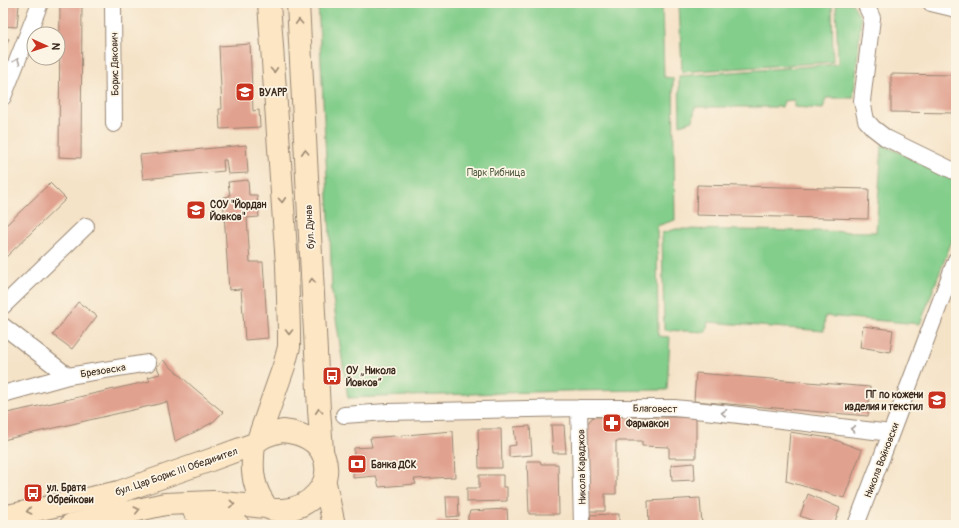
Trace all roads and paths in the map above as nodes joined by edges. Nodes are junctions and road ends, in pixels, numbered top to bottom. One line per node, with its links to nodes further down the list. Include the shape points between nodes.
1 (40, 3): 8 (street, one-way to 1)
2 (113, 3): 9 (street, Борис Дякович)
3 (269, 3): 21 (main road, one-way to 21, via 287,265 289,347)
4 (298, 3): 22 (main road, бул. Дунав, one-way to 4)
5 (865, 3): 10 (street, via 872,18 862,101 866,120 886,138)
6 (931, 3): 7 (street)
7 (956, 9)
8 (3, 97)
9 (114, 124)
10 (956, 172)
11 (86, 226): 13 (street)
12 (956, 260): 20 (street, Никола Войновски)
13 (3, 306)
14 (3, 326): 16 (street, Брезовска)
15 (148, 363): 16 (street, Брезовска)
16 (68, 376): 17 (street)
17 (3, 394)
18 (579, 408): 19 (street, Благовест); 20 (street, Благовест, one-way to 18, via 674,408); 30 (street, Никола Караджов)
19 (344, 415)
20 (891, 433): 31 (street, Никола Войновски)
21 (256, 442): 22 (main road, via 269,434 294,432 306,436); 25 (main road, via 252,459 255,486); 26 (main road, бул. Цар Борис III Обединител, one-way to 26, via 119,492)
22 (322, 450): 23 (main road, via 327,472)
23 (325, 483): 25 (main road, via 308,501); 29 (main road)
24 (165, 504): 25 (main road, one-way to 25, via 213,502); 27 (main road, one-way to 24); 28 (main road, via 223,518)
25 (273, 514)
26 (3, 517)
27 (71, 525)
28 (238, 525)
29 (334, 525)
30 (582, 525)
31 (856, 525)

